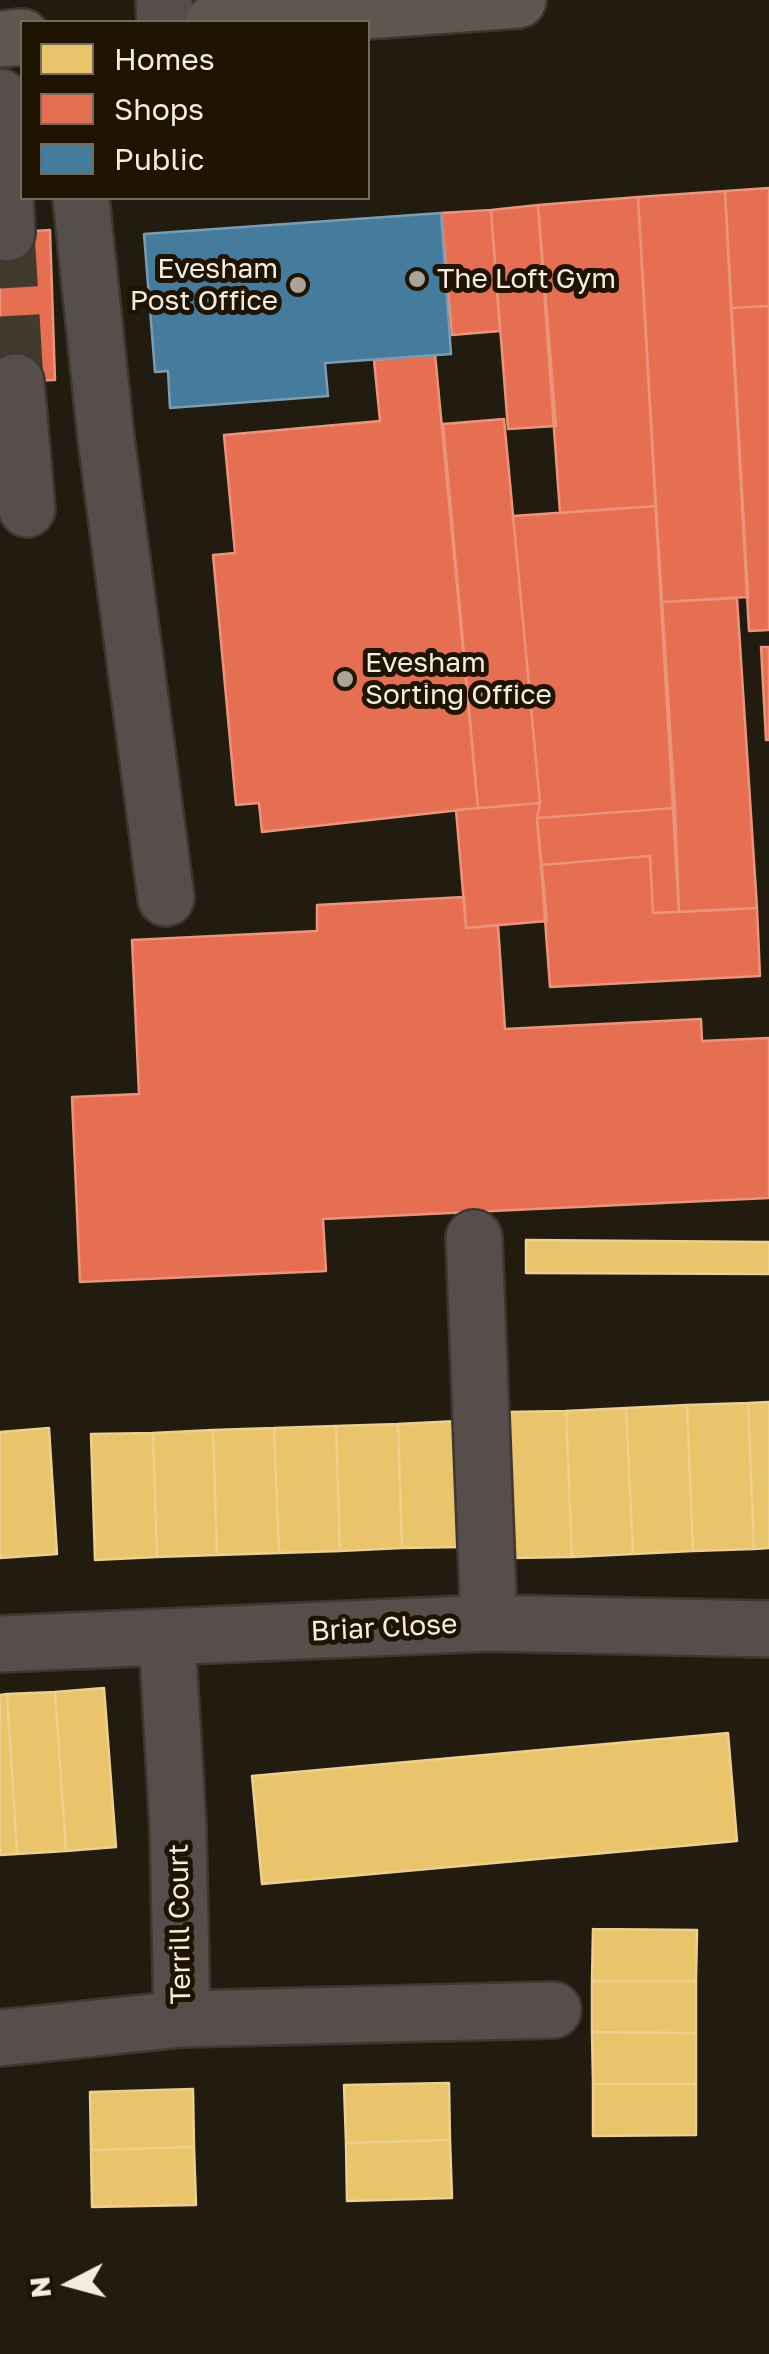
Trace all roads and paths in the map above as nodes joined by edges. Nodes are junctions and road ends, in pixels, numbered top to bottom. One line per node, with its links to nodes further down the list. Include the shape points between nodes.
1 (518, 0): 2 (main road)
2 (242, 20)
3 (0, 96): 5 (street)
4 (81, 200): 8 (street)
5 (7, 232)
6 (16, 382): 7 (street)
7 (27, 509)
8 (166, 898)
9 (474, 1238): 10 (street)
10 (488, 1623): 11 (street, Briar Close); 12 (street, Briar Close)
11 (769, 1629)
12 (166, 1639): 13 (street, Briar Close); 15 (street, Terrill Court)
13 (0, 1644)
14 (552, 2010): 15 (street, Terrill Court)
15 (182, 2019): 16 (street)
16 (0, 2038)

